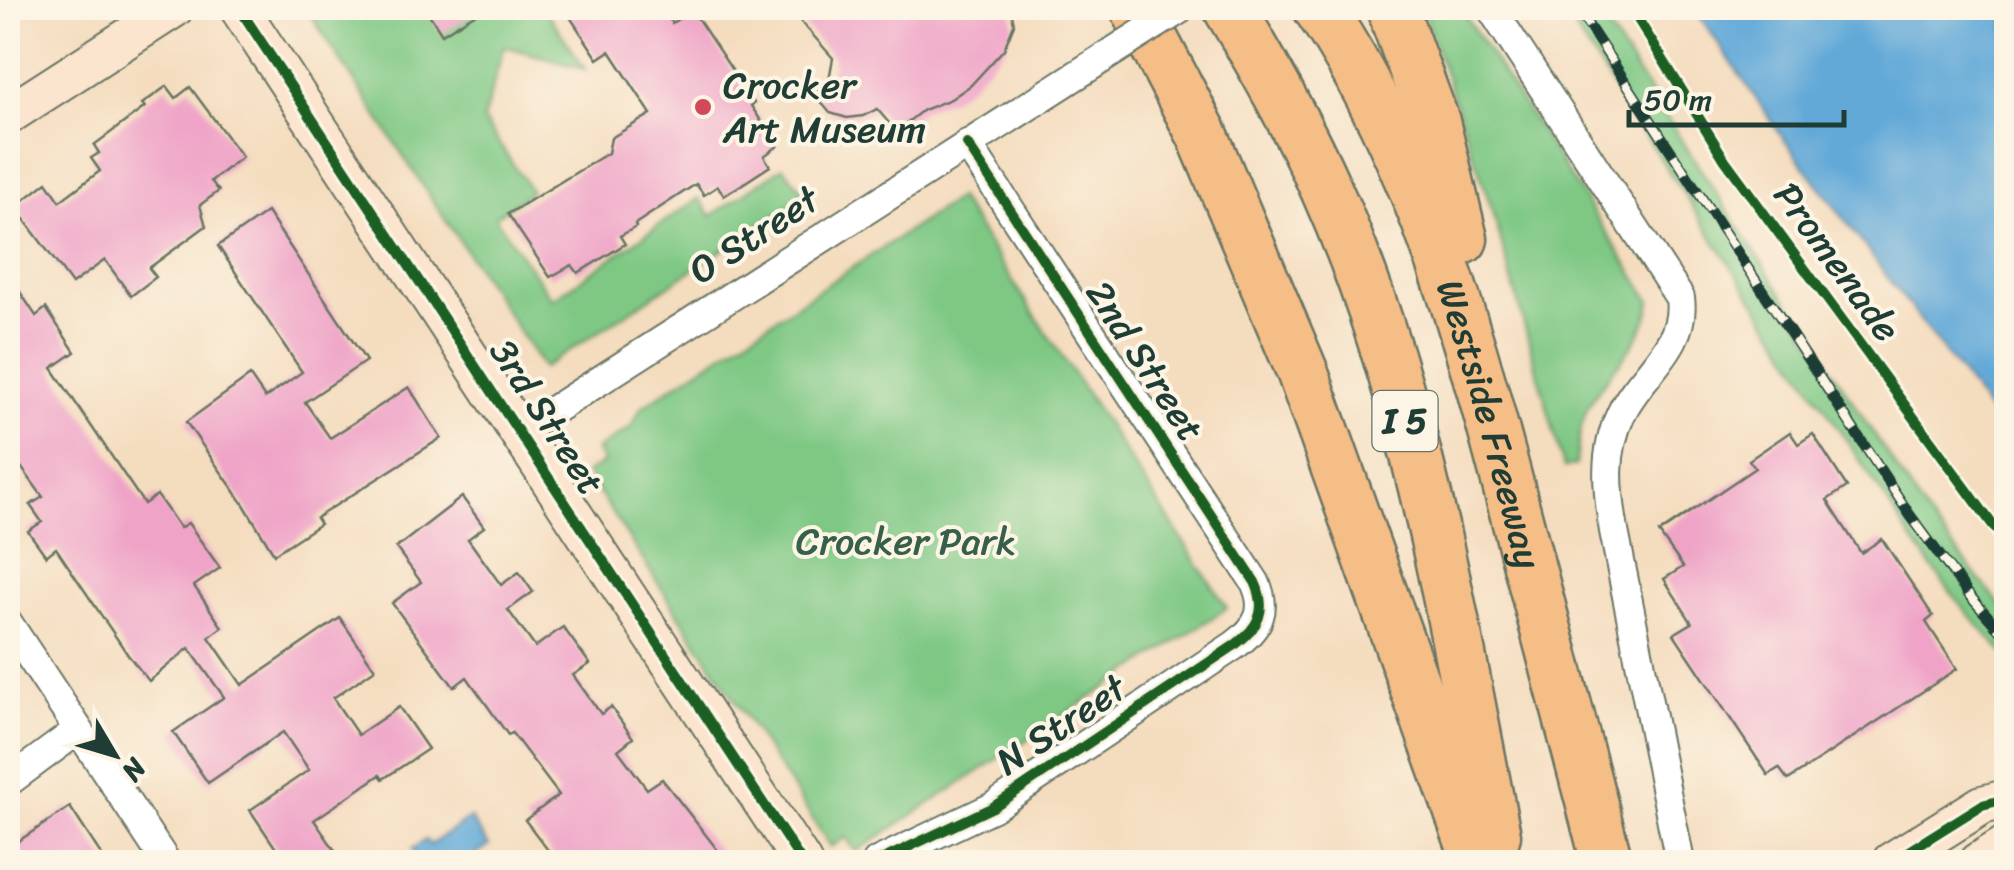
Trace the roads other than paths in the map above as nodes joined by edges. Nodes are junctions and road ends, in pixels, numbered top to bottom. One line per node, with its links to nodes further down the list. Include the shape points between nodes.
1 (174, 8): 9 (street)
2 (239, 8): 12 (street, 3rd Street)
3 (1182, 8): 8 (street, O Street, bridge)
4 (1229, 8): 23 (highway, I 5, via 1326,190 1378,324 1442,564)
5 (1392, 8): 11 (highway, via 1438,139 1471,278)
6 (1490, 8): 25 (street, via 1677,289 1681,318 1671,344 1622,412 1607,476)
7 (1323, 12): 11 (highway, Westside Freeway / I 5, via 1422,204)
8 (1130, 26): 10 (street, O Street); 22 (highway, via 1202,134 1302,371)
9 (8, 115)
10 (967, 144): 12 (street, O Street); 13 (street, 2nd Street, via 1255,582)
11 (1492, 421): 24 (highway, Westside Freeway / I 5)
12 (521, 431): 20 (street, 3rd Street)
13 (1262, 614): 21 (street, N Street, via 1236,644 1008,798)
14 (8, 622): 15 (street)
15 (78, 730): 16 (street); 19 (street)
16 (8, 782)
17 (2006, 799): 26 (street, via 1982,805)
18 (2006, 844): 27 (street)
19 (166, 862)
20 (802, 862)
21 (878, 862)
22 (1478, 862)
23 (1500, 862)
24 (1606, 862)
25 (1680, 862)
26 (1891, 862)
27 (1979, 862)

